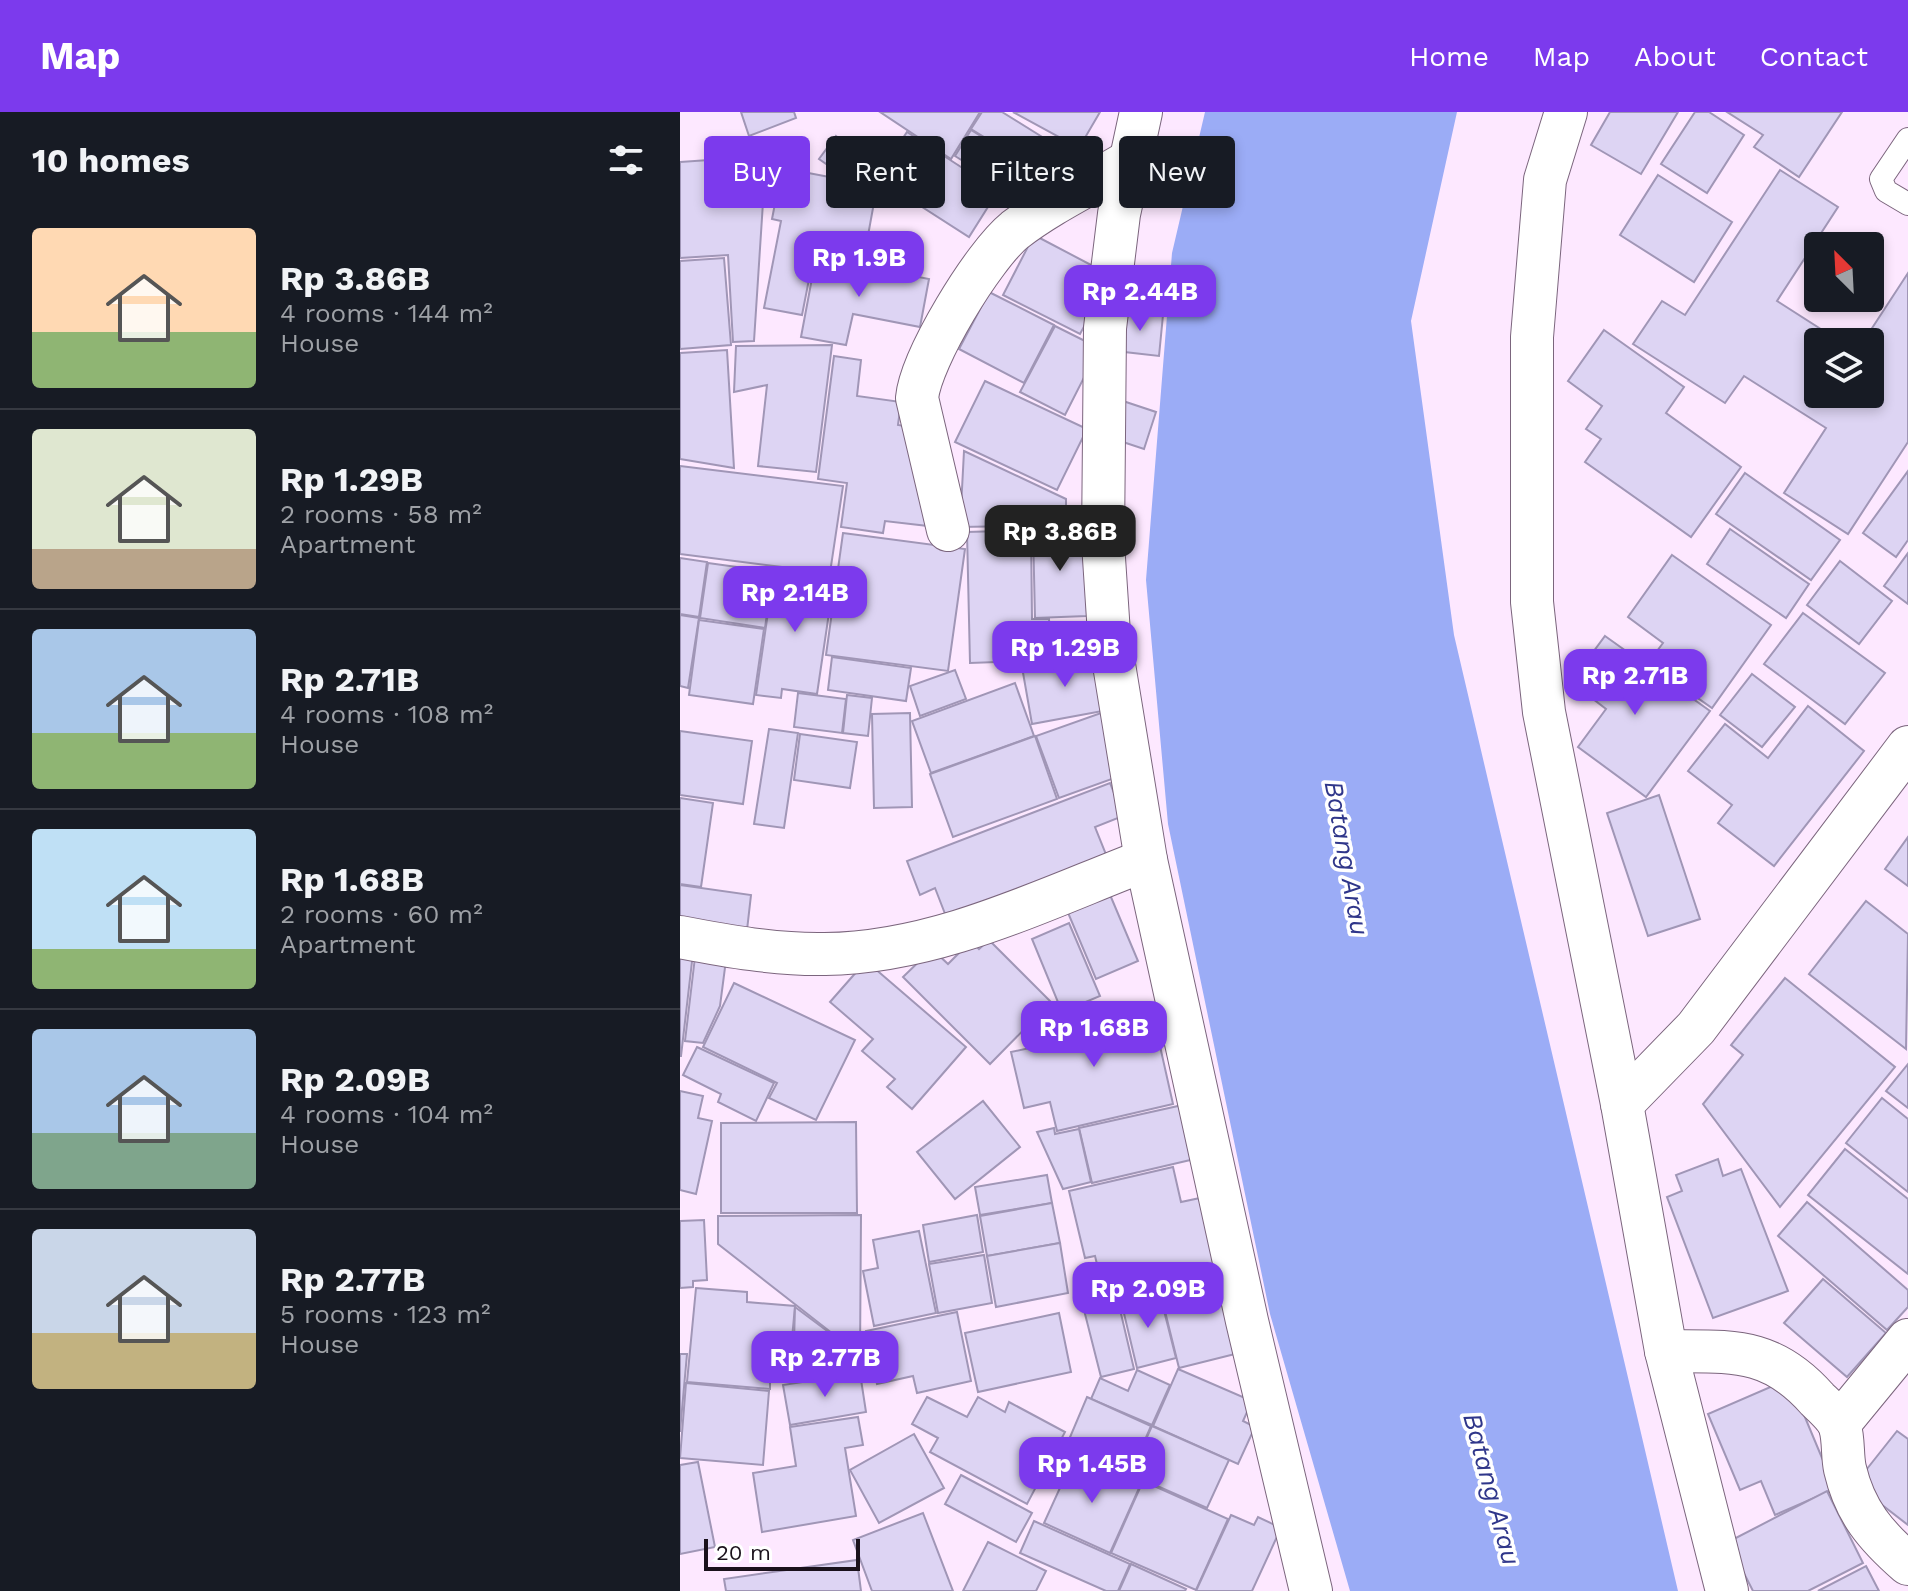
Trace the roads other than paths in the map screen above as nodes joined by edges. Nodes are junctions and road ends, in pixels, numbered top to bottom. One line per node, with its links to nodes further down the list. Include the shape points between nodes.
1 (1141, 112): 3 (street)
2 (1566, 112): 12 (street, via 1545,180 1532,337 1532,602 1544,712)
3 (1136, 136)
4 (1908, 139): 6 (lane, via 1881,179 1886,191)
5 (1119, 167): 8 (street, via 1013,232 989,258 928,356 917,398)
6 (1908, 204)
7 (1120, 208): 10 (street, via 1105,328 1103,543 1115,688)
8 (948, 530)
9 (1908, 747): 12 (street, via 1696,1028)
10 (1146, 860): 11 (street, via 959,931 897,947 826,954); 17 (street)
11 (680, 937)
12 (1622, 1104): 14 (street)
13 (1908, 1340): 15 (street)
14 (1666, 1351): 15 (street, via 1736,1352 1777,1363); 18 (street)
15 (1839, 1424): 16 (street, via 1855,1501 1873,1534)
16 (1908, 1564)
17 (1302, 1584)
18 (1727, 1591)

